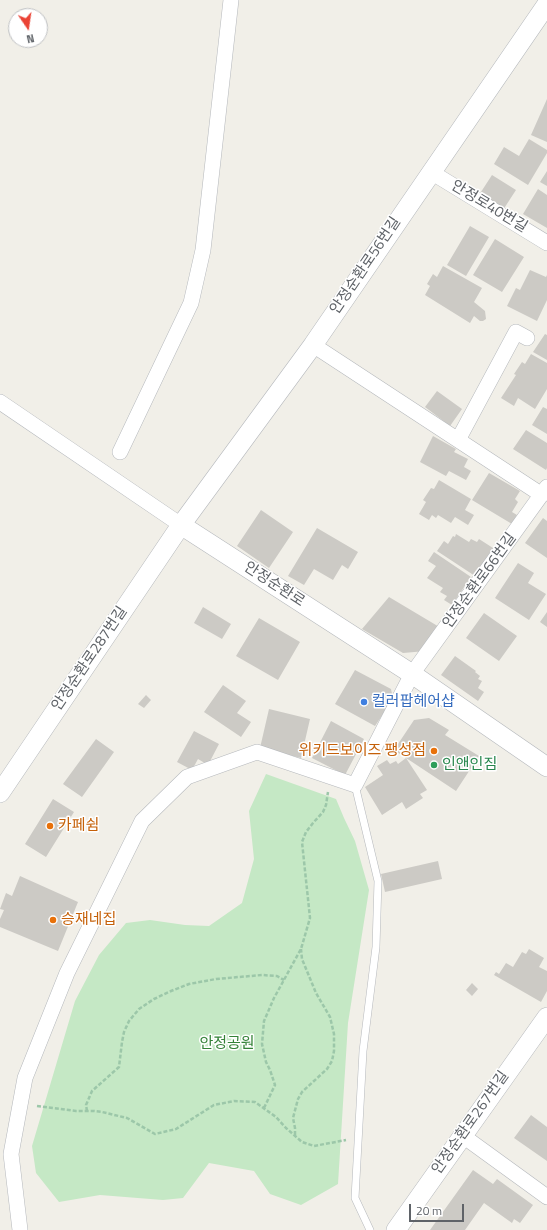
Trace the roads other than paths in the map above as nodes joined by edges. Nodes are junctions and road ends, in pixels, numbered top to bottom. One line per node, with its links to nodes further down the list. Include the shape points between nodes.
1 (231, 0): 9 (street, via 203,250 191,303)
2 (547, 4): 3 (street, 안정순환로56번길)
3 (431, 172): 4 (street, 안정로40번길); 6 (street, 안정순환로56번길)
4 (547, 243)
5 (527, 338): 8 (street, via 516,332)
6 (313, 345): 8 (street); 11 (street, 안정순환로56번길)
7 (0, 402): 11 (street, 안정순환로)
8 (458, 440): 10 (street)
9 (120, 452)
10 (544, 491): 12 (street, 안정순환로66번길)
11 (181, 525): 12 (street, 안정순환로); 15 (street, 안정순환로287번길)
12 (412, 674): 13 (street, 안정순환로); 14 (street, 안정순환로66번길)
13 (547, 767)
14 (355, 785): 18 (street, via 257,752 187,777 142,821 66,973 25,1078); 21 (lane, via 378,882 376,947 363,1051 355,1198)
15 (0, 794)
16 (547, 1017): 17 (street, 안정순환로267번길)
17 (463, 1136): 19 (street); 22 (street, 안정순환로267번길)
18 (5, 1155): 20 (street)
19 (547, 1197)
20 (20, 1230)
21 (370, 1230)
22 (396, 1230)

